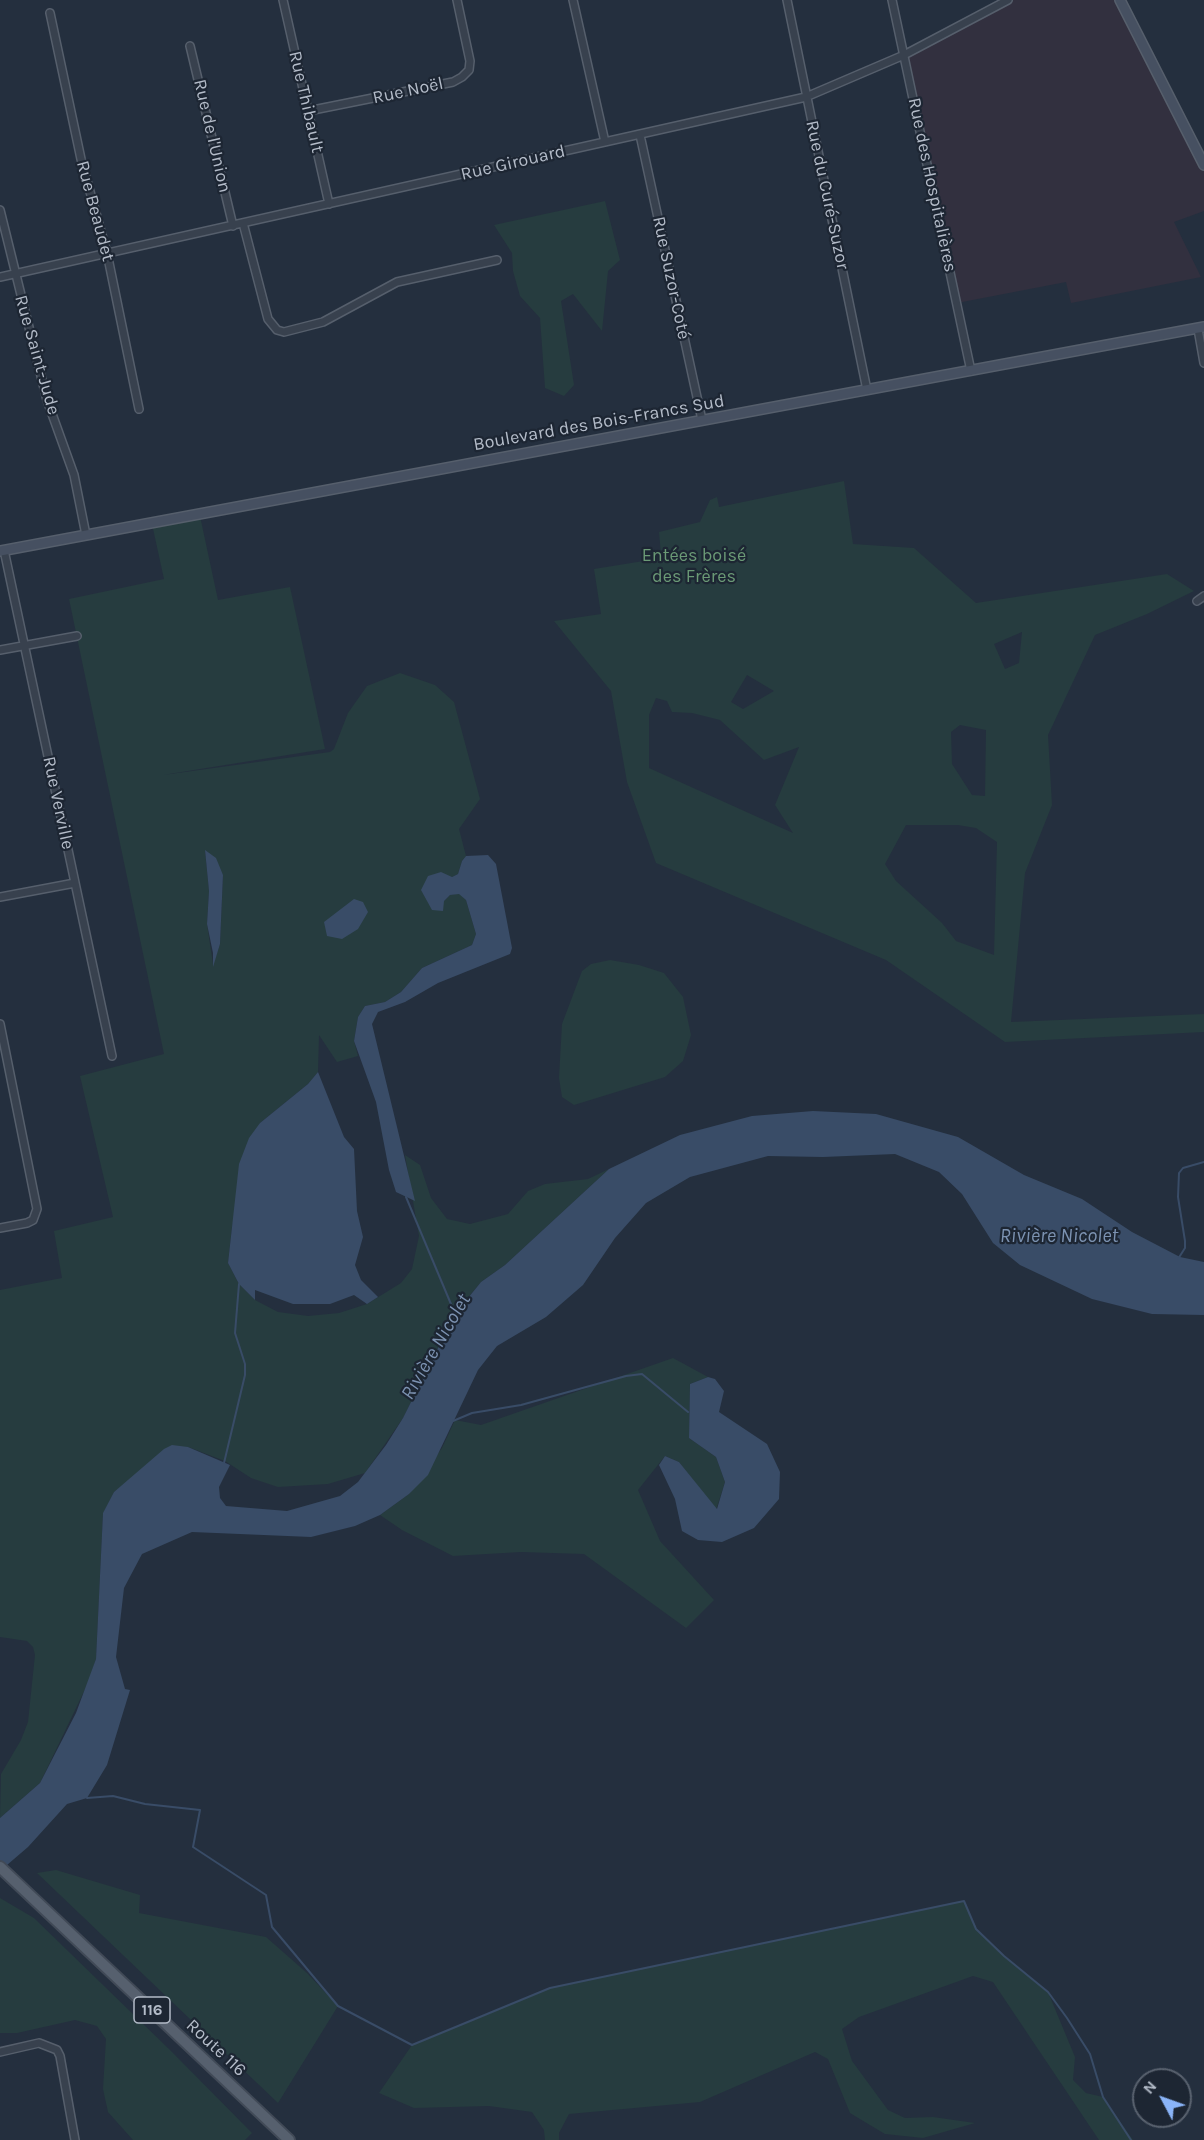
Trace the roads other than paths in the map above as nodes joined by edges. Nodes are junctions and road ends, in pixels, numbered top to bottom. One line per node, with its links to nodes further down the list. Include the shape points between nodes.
1 (283, 0): 12 (street, Rue Thibault)
2 (457, 0): 12 (street, Rue Noël, via 470,61 462,77)
3 (573, 0): 14 (street)
4 (786, 0): 11 (street, Rue du Curé-Suzor)
5 (892, 0): 10 (street, Rue des Hospitalières)
6 (1008, 0): 10 (street, Rue Girouard)
7 (1120, 0): 15 (street)
8 (50, 13): 20 (street, Rue Beaudet, via 81,159)
9 (190, 46): 19 (street, Rue de l'Union)
10 (904, 55): 11 (street, Rue Girouard); 26 (street, Rue des Hospitalières)
11 (806, 97): 13 (street, Rue Girouard); 27 (street, Rue du Curé-Suzor)
12 (308, 111): 16 (street, Rue Thibault)
13 (640, 135): 14 (street, Rue Girouard); 29 (street, Rue Suzor-Coté)
14 (605, 142): 16 (street, Rue Girouard)
15 (1204, 165)
16 (329, 204): 18 (street, Rue Girouard)
17 (0, 210): 22 (street, Rue Saint-Jude)
18 (243, 223): 19 (street, Rue Girouard); 21 (street, via 268,320 284,332 323,322 397,282)
19 (233, 226): 20 (street, Rue Girouard)
20 (107, 254): 22 (street, Rue Girouard); 28 (street, Rue Beaudet)
21 (497, 260)
22 (15, 274): 23 (street, Rue Girouard); 30 (street, Rue Saint-Jude, via 46,400 74,475)
23 (0, 277)
24 (1201, 328): 25 (street); 26 (street, Boulevard des Bois-Francs Sud)
25 (1204, 363)
26 (971, 371): 27 (street, Boulevard des Bois-Francs Sud)
27 (867, 390): 29 (street, Boulevard des Bois-Francs Sud)
28 (139, 409)
29 (702, 420): 30 (street, Boulevard des Bois-Francs Sud)
30 (86, 535): 31 (street, Boulevard des Bois-Francs Sud)
31 (2, 550): 33 (street, Rue Verville)
32 (78, 636): 33 (street)
33 (24, 645): 34 (street); 35 (street, Rue Verville)
34 (0, 650)
35 (75, 883): 36 (street); 38 (street, Rue Verville)
36 (0, 897)
37 (0, 1024): 39 (street, via 37,1209 27,1223)
38 (112, 1056)
39 (0, 1228)
40 (0, 1867): 43 (main road, Route 116 / 116)
41 (0, 2052): 42 (street, via 39,2043 57,2050)
42 (75, 2140)
43 (289, 2140)

